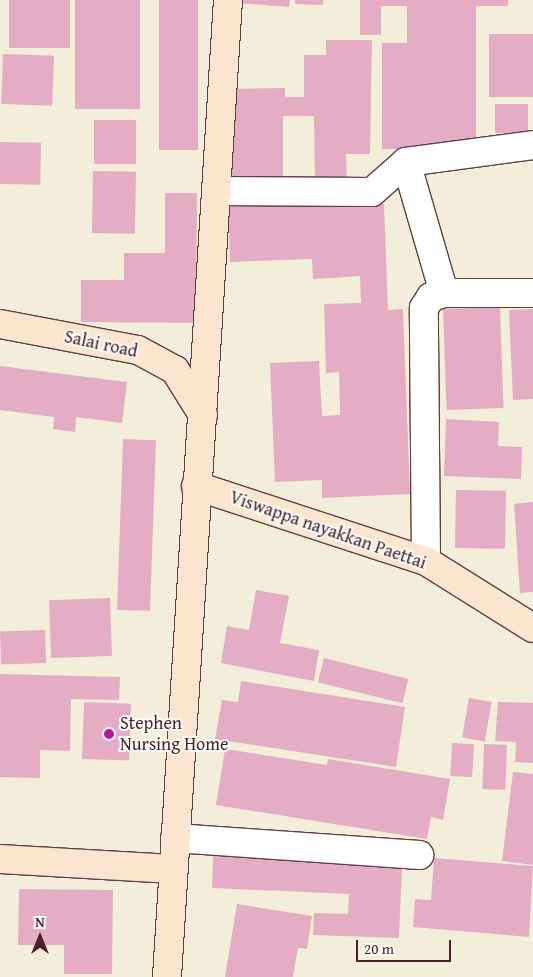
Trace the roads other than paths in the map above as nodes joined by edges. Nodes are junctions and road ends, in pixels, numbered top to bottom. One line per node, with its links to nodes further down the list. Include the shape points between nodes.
1 (228, 0): 4 (street)
2 (533, 145): 3 (street)
3 (406, 162): 4 (street, via 372,192); 5 (street)
4 (216, 191): 8 (street)
5 (444, 293): 6 (street); 10 (street, via 431,297 424,308)
6 (533, 293)
7 (0, 324): 8 (street, Salai road, via 138,350 175,370)
8 (204, 415): 9 (street)
9 (196, 486): 10 (street, Viswappa nayakkan Paettai); 12 (street)
10 (426, 561): 11 (street, Viswappa nayakkan Paettai)
11 (533, 628)
12 (175, 838): 13 (street); 15 (street)
13 (419, 855)
14 (0, 859): 15 (street)
15 (173, 869): 16 (street)
16 (167, 977)

